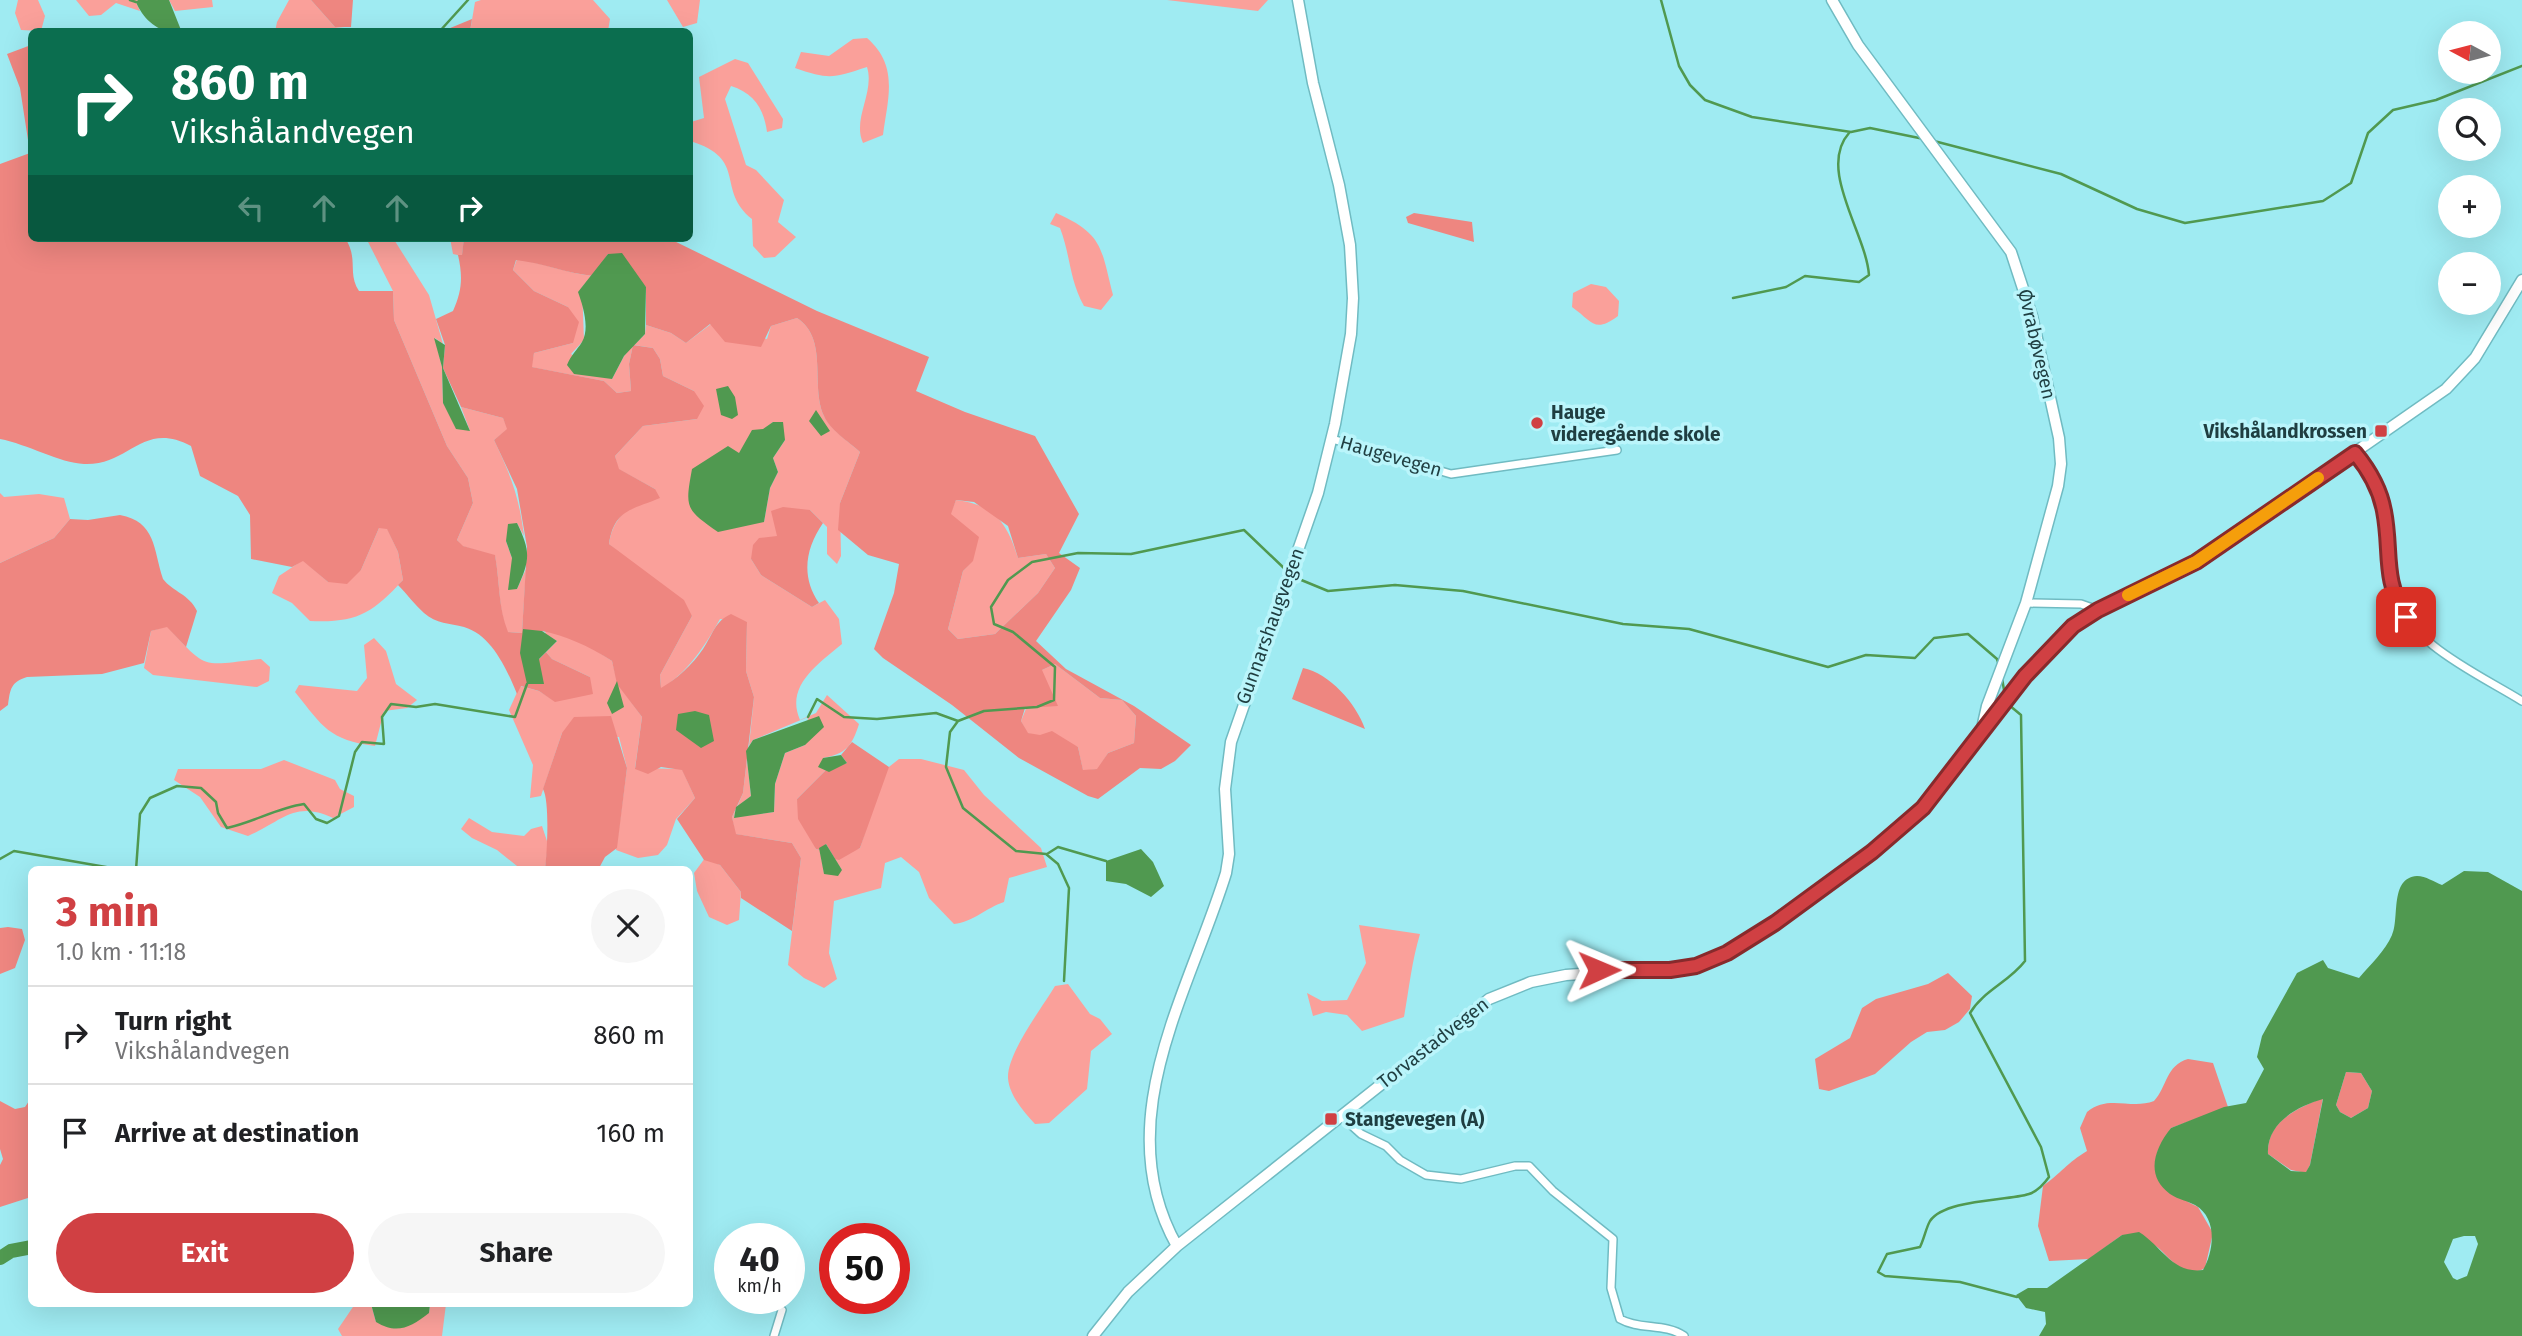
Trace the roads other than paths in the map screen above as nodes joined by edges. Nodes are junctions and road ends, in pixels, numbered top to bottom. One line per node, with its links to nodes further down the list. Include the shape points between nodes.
1 (1298, 0): 4 (main road, Gunnarshaugvegen, via 1352,266 1351,334)
2 (1832, 0): 7 (main road, Øvrabøvegen, via 1852,36 2001,237 2020,275 2062,464)
3 (2522, 280): 6 (main road, Torvastadvegen, via 2465,371)
4 (1332, 439): 5 (street, Haugevegen, via 1451,474); 12 (main road, Gunnarshaugvegen, via 1311,516 1236,723 1225,789 1226,873 1178,999 1160,1061 1151,1163 1155,1198)
5 (1617, 450)
6 (2355, 453): 8 (main road, Torvastadvegen, via 2196,562); 9 (street, via 2381,498 2390,584 2406,617 2439,649)
7 (2026, 603): 8 (street, via 2081,604); 10 (main road, Øvrabøvegen, via 1987,706)
8 (2098, 610): 10 (main road, Torvastadvegen, via 2048,650)
9 (2522, 701)
10 (1981, 735): 11 (main road, Torvastadvegen, via 1908,822 1818,893 1741,945 1685,968 1587,971 1542,979 1499,994 1472,1009)
11 (1341, 1115): 12 (main road, Torvastadvegen); 16 (street, via 1361,1134 1426,1175 1461,1179 1529,1166 1613,1239 1611,1287 1620,1319 1660,1326)
12 (1177, 1246): 15 (main road, Torvastadvegen, via 1128,1292)
13 (781, 1314): 14 (street)
14 (774, 1336)
15 (1093, 1336)
16 (1684, 1336)

